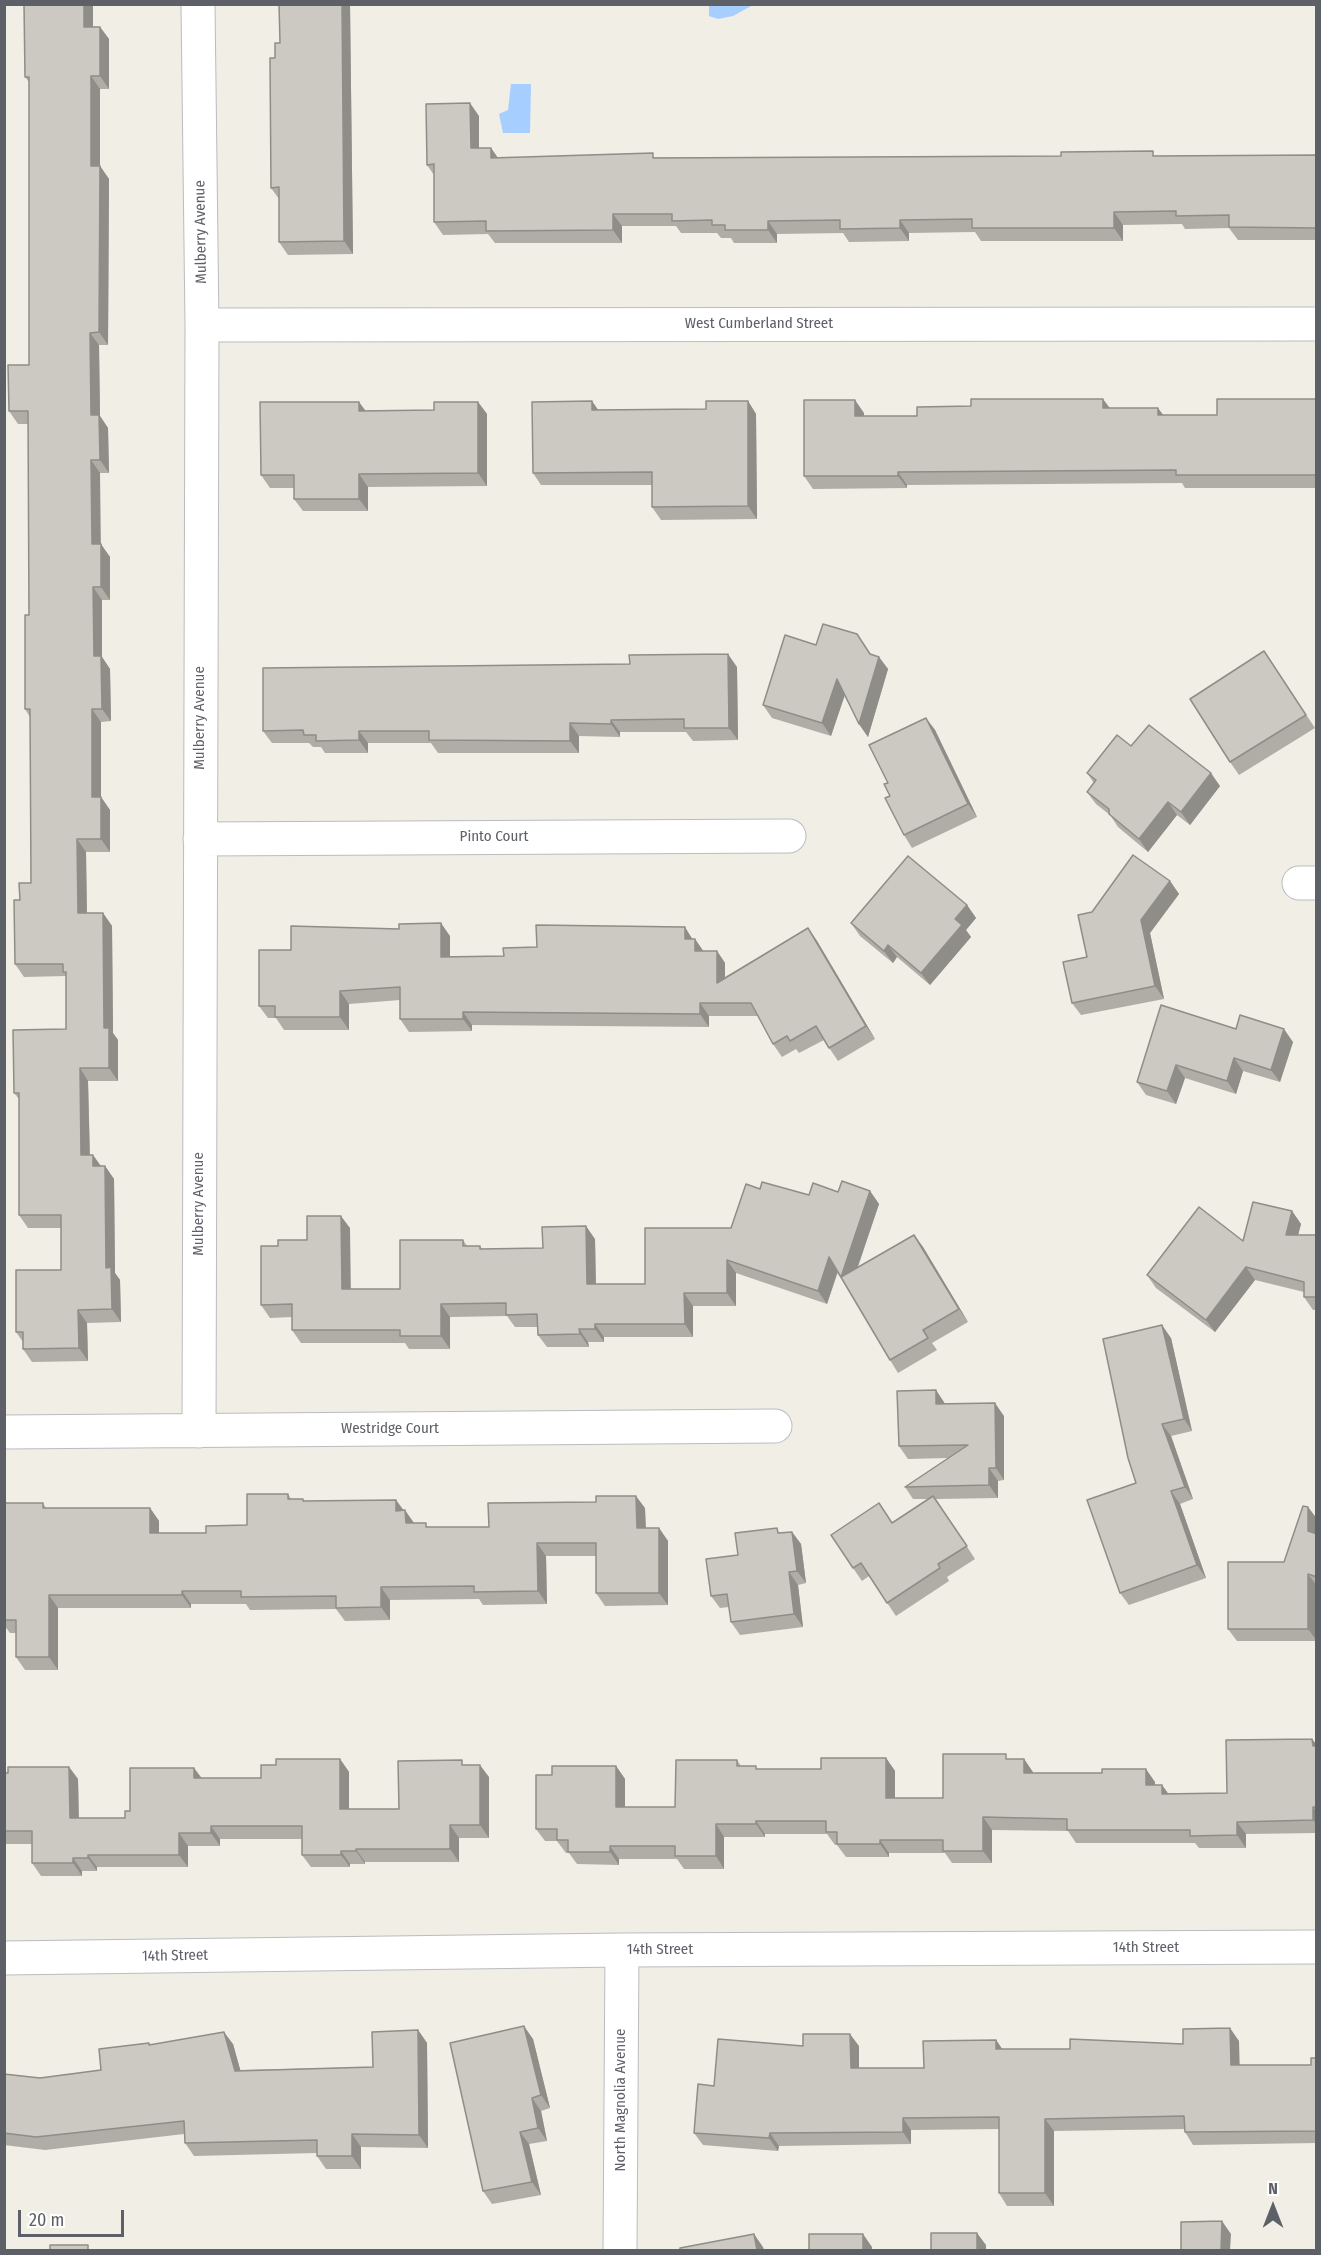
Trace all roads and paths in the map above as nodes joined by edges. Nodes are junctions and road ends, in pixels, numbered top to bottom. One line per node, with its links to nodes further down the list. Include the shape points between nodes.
1 (198, 4): 3 (street, Mulberry Avenue)
2 (1317, 324): 3 (street, West Cumberland Street)
3 (202, 325): 5 (street, Mulberry Avenue)
4 (789, 836): 5 (street, Pinto Court)
5 (200, 839): 7 (street, Mulberry Avenue)
6 (775, 1426): 7 (street, Westridge Court)
7 (199, 1431): 8 (street, Westridge Court)
8 (4, 1432)
9 (1317, 1947): 10 (street, 14th Street)
10 (622, 1950): 11 (street, 14th Street); 12 (street, North Magnolia Avenue)
11 (4, 1958)
12 (620, 2250)

